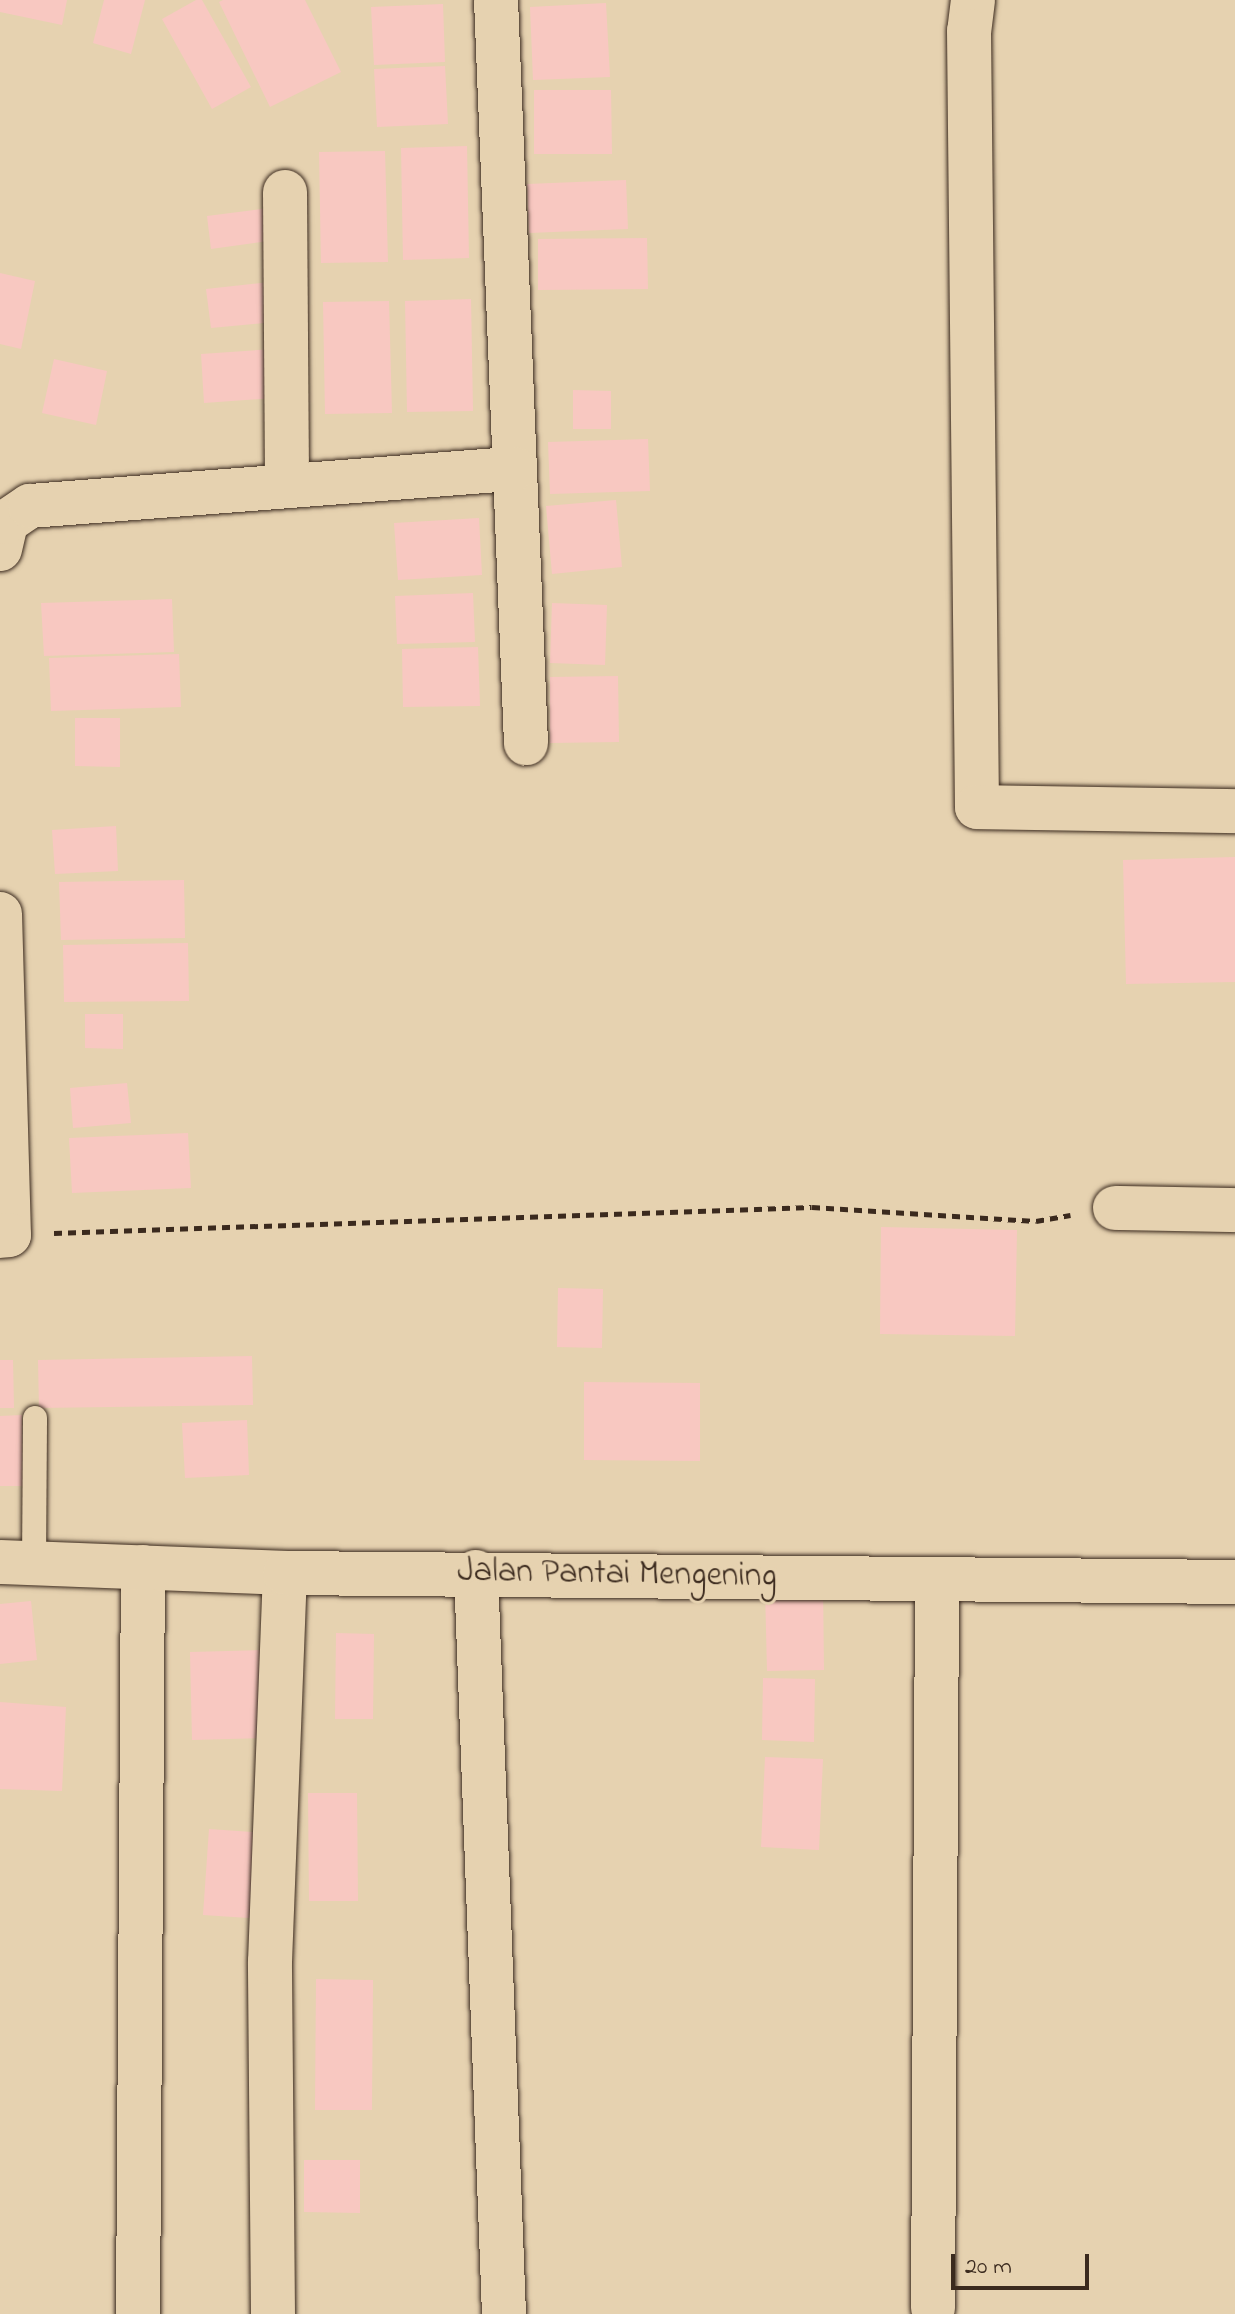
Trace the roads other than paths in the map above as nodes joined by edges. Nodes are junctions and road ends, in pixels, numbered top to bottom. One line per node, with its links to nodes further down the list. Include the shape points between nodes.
1 (496, 0): 4 (street)
2 (973, 0): 8 (street, via 969,31 977,807)
3 (285, 192): 5 (street)
4 (515, 469): 5 (street); 7 (street)
5 (287, 484): 6 (street, via 30,506 6,522)
6 (0, 549)
7 (526, 743)
8 (1235, 811)
9 (0, 914): 12 (street)
10 (1115, 1208): 11 (street)
11 (1235, 1210)
12 (4, 1235)
13 (35, 1418): 14 (lane)
14 (17, 1564): 15 (street, Jalan Pantai Mengening)
15 (143, 1567): 17 (street, Jalan Pantai Mengening); 21 (street)
16 (476, 1572): 17 (street, Jalan Pantai Mengening); 18 (street, Jalan Pantai Mengening); 23 (street)
17 (285, 1573): 22 (street, via 270,1962)
18 (937, 1581): 19 (street, Jalan Pantai Mengening); 20 (street)
19 (1235, 1582)
20 (933, 2308)
21 (138, 2314)
22 (273, 2314)
23 (504, 2314)

